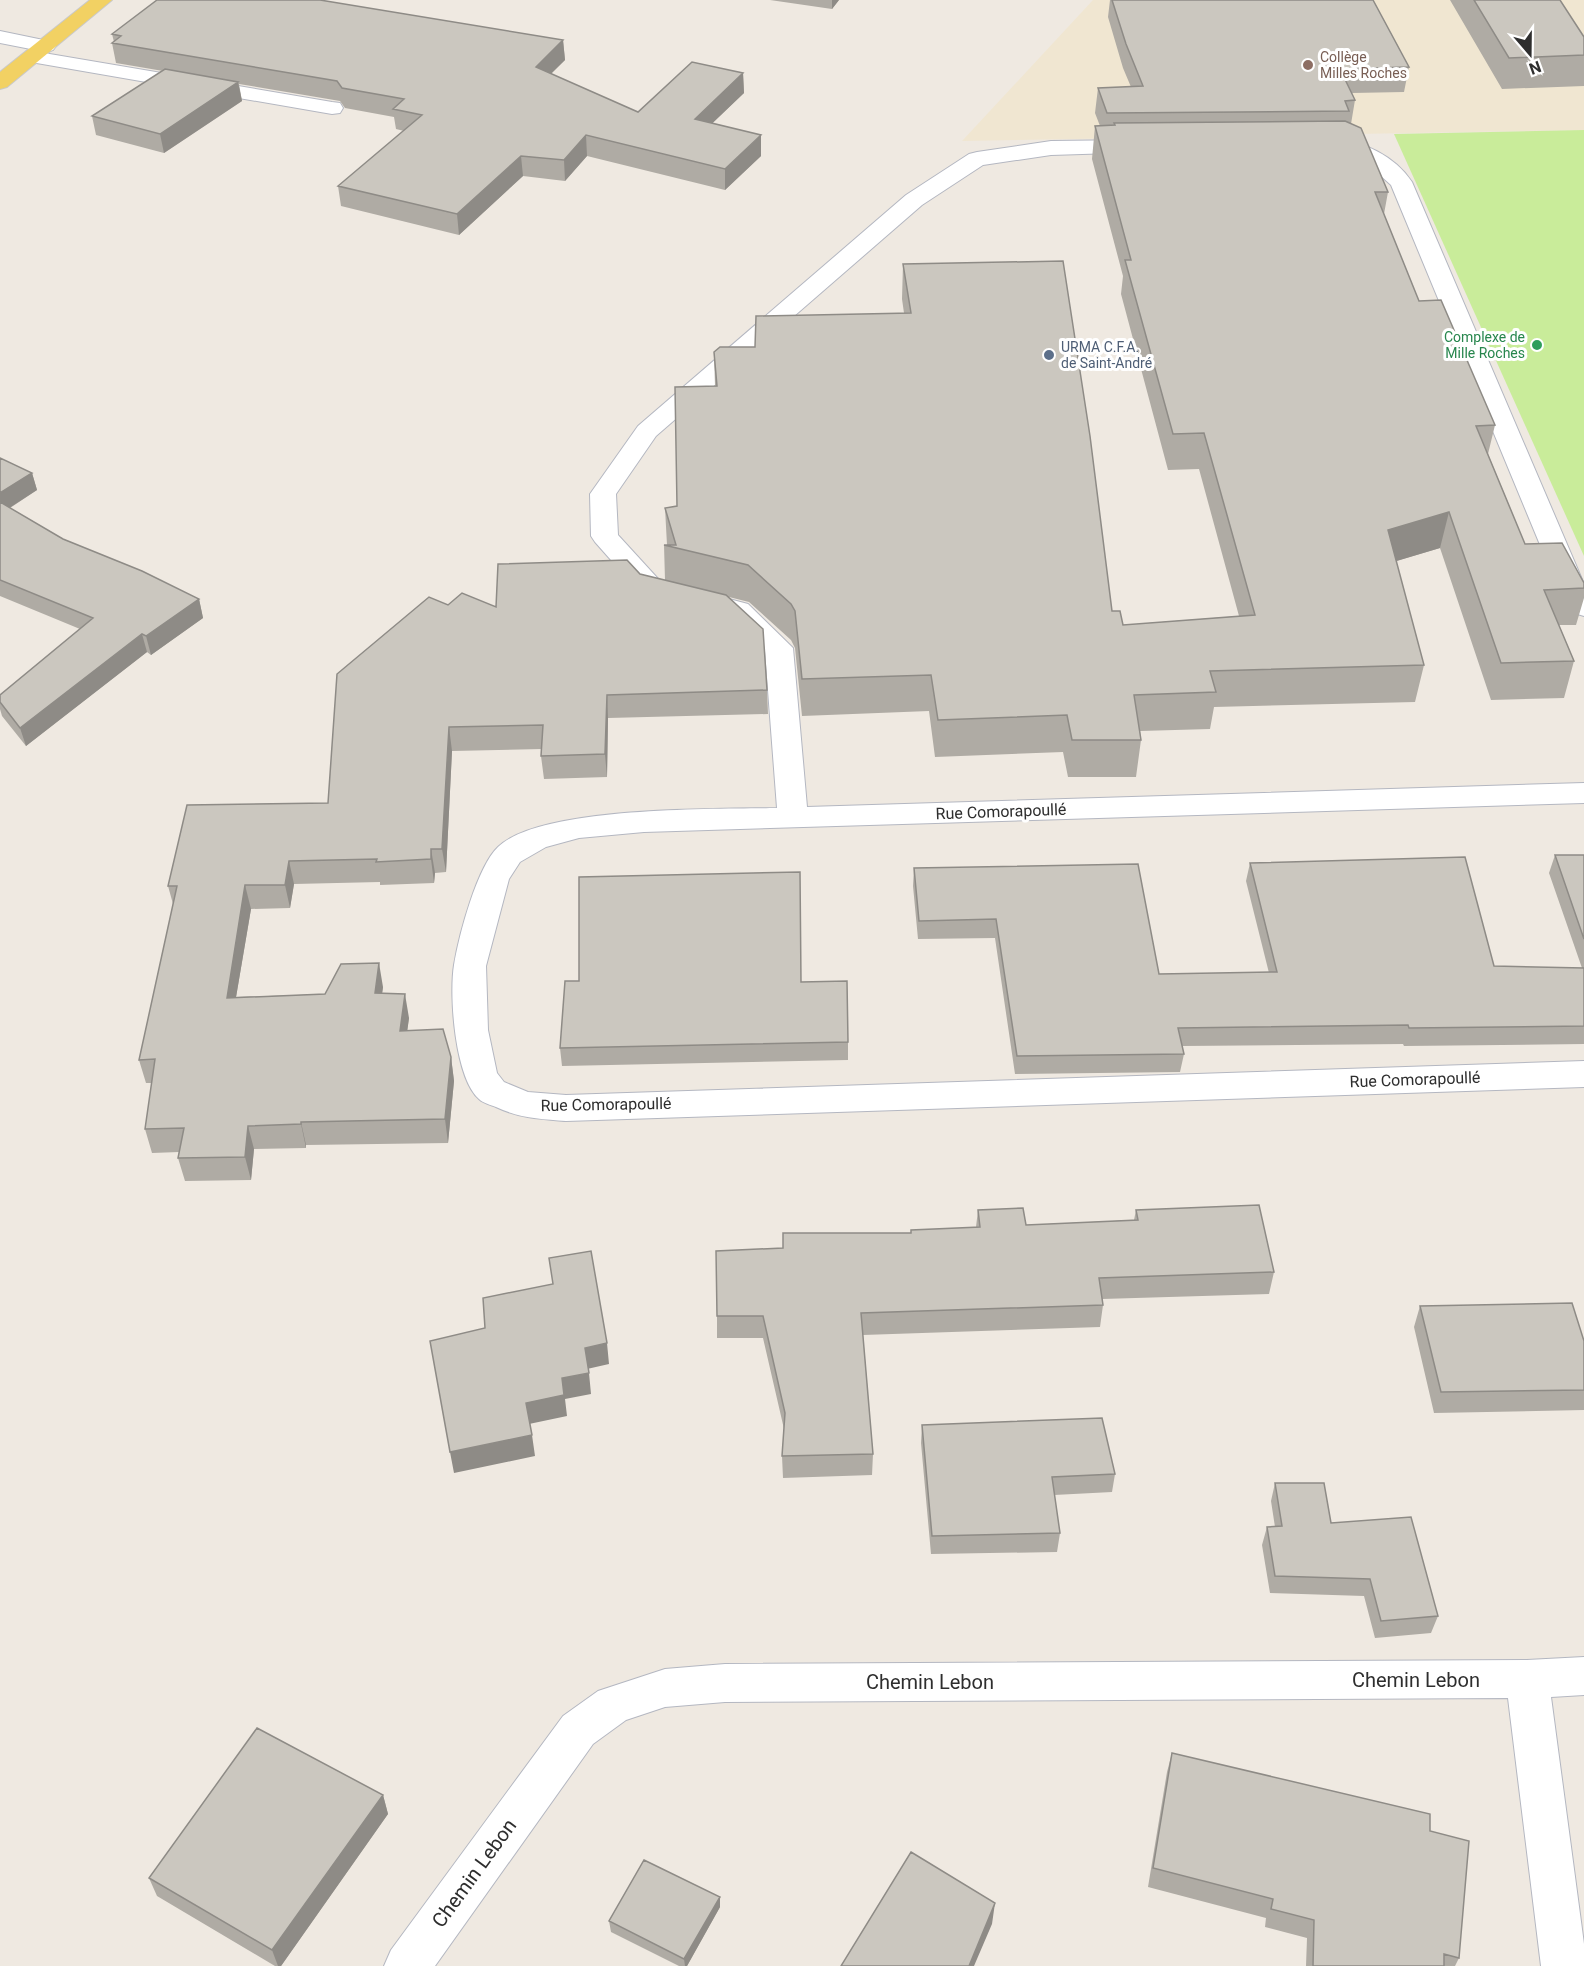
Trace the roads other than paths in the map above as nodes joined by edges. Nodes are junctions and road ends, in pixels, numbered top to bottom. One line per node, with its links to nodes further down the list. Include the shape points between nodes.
1 (102, 0): 3 (main road)
2 (0, 37): 3 (street)
3 (39, 52): 4 (main road); 5 (street)
4 (0, 83)
5 (332, 108)
6 (1309, 145): 8 (street, via 1344,145 1383,163 1401,182 1569,582)
7 (1157, 147): 10 (street, via 1051,148 977,159 914,200 647,431 603,494 604,536 652,589 738,610 779,648)
8 (1584, 607)
9 (1584, 793): 10 (street, Rue Comorapoullé)
10 (793, 818): 11 (street, Rue Comorapoullé, via 579,828 536,839 508,854 493,878 470,966 471,1030 481,1076 492,1091 524,1105 566,1108)
11 (1584, 1074)
12 (1584, 1676): 13 (street, Chemin Lebon)
13 (1527, 1679): 14 (street, Chemin Lebon, via 737,1683 665,1688 613,1705 578,1730); 15 (street)
14 (407, 1966)
15 (1564, 1966)

